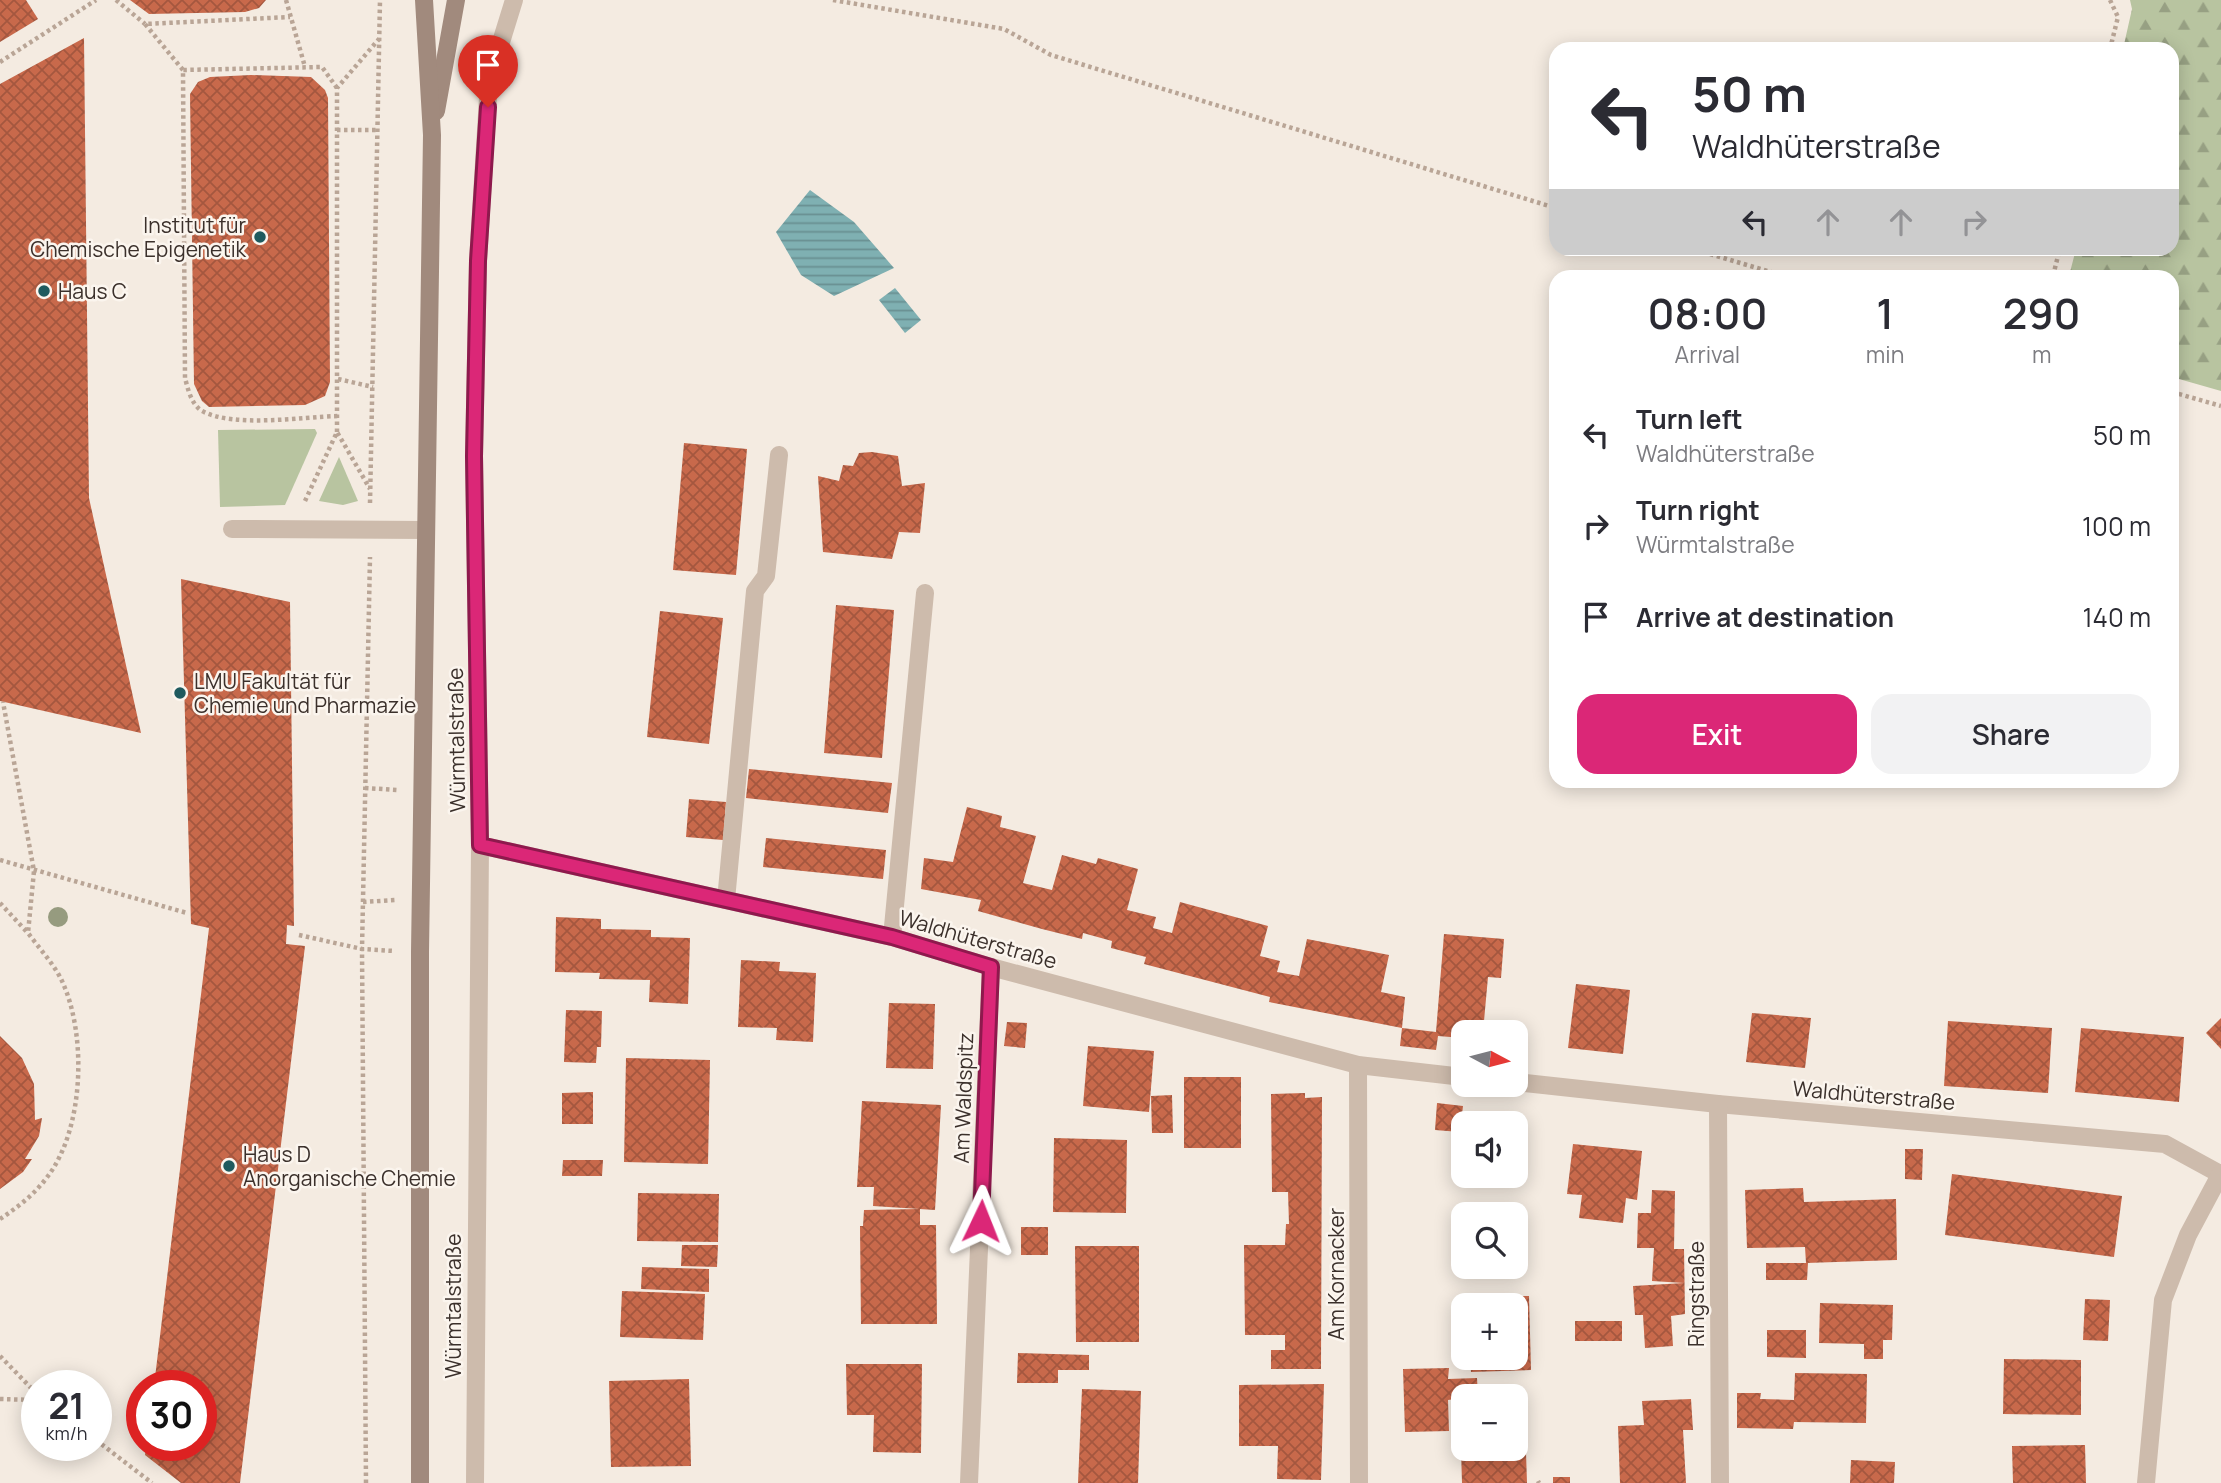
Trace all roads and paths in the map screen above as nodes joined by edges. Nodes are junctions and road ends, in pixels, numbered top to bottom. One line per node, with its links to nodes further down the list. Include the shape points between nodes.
1 (96, 0): 14 (path)
2 (116, 0): 11 (path)
3 (286, 0): 10 (path)
4 (380, 0): 12 (path)
5 (424, 0): 20 (main road, Würmtalstraße)
6 (456, 0): 20 (main road, Würmtalstraße)
7 (514, 0): 38 (street, Würmtalstraße, via 489,81 478,261 474,456)
8 (833, 0): 21 (path, via 1004,29 1051,55)
9 (2110, 0): 13 (path, via 2118,17)
10 (289, 17): 11 (path); 15 (path)
11 (145, 24): 16 (path)
12 (380, 38): 17 (path); 19 (path)
13 (2112, 42)
14 (0, 62)
15 (305, 67): 16 (path); 17 (path, via 322,67)
16 (183, 70): 28 (path, via 185,378 191,398 201,410 231,420)
17 (337, 88): 18 (path)
18 (337, 130): 19 (path); 24 (path)
19 (378, 130): 25 (path)
20 (432, 135): 35 (main road, Würmtalstraße)
21 (1549, 206)
22 (1717, 256): 23 (path)
23 (1764, 270)
24 (338, 379): 25 (path); 28 (path)
25 (373, 387): 31 (path)
26 (2179, 394): 27 (path)
27 (2221, 406)
28 (338, 416): 29 (path)
29 (337, 432): 31 (path); 32 (path)
30 (779, 455): 42 (street, via 765,576 755,591)
31 (371, 489): 34 (path)
32 (292, 528): 33 (street); 34 (street)
33 (232, 529)
34 (370, 530): 35 (street); 43 (path)
35 (426, 530): 50 (main road, Würmtalstraße)
36 (925, 593): 48 (street)
37 (3, 702): 40 (path)
38 (480, 845): 42 (street, Waldhüterstraße); 66 (street, Würmtalstraße)
39 (0, 860): 40 (path)
40 (34, 871): 45 (path); 46 (path)
41 (396, 900): 43 (path)
42 (726, 900): 48 (street, Waldhüterstraße)
43 (363, 902): 49 (path)
44 (0, 903): 46 (path)
45 (187, 913)
46 (28, 933): 57 (path, via 62,981 78,1042 79,1089 67,1135 49,1175 21,1205)
47 (299, 935): 49 (path)
48 (892, 937): 51 (street, Waldhüterstraße)
49 (362, 949): 50 (path); 64 (path)
50 (420, 952): 65 (main road, Würmtalstraße)
51 (991, 967): 52 (street, Waldhüterstraße); 67 (street, Am Waldspitz)
52 (1358, 1065): 53 (street, Waldhüterstraße); 68 (street, Am Kornacker)
53 (1451, 1076)
54 (1528, 1083): 55 (street, Waldhüterstraße)
55 (1718, 1104): 56 (street, Waldhüterstraße, via 2165,1144); 69 (street, Ringstraße)
56 (2221, 1174): 70 (street, via 2188,1235 2163,1300)
57 (0, 1219)
58 (0, 1356): 59 (path)
59 (21, 1378)
60 (0, 1399): 61 (path)
61 (21, 1399)
62 (112, 1452): 63 (path)
63 (152, 1483)
64 (366, 1483)
65 (419, 1483)
66 (475, 1483)
67 (969, 1483)
68 (1359, 1483)
69 (1720, 1483)
70 (2146, 1483)

